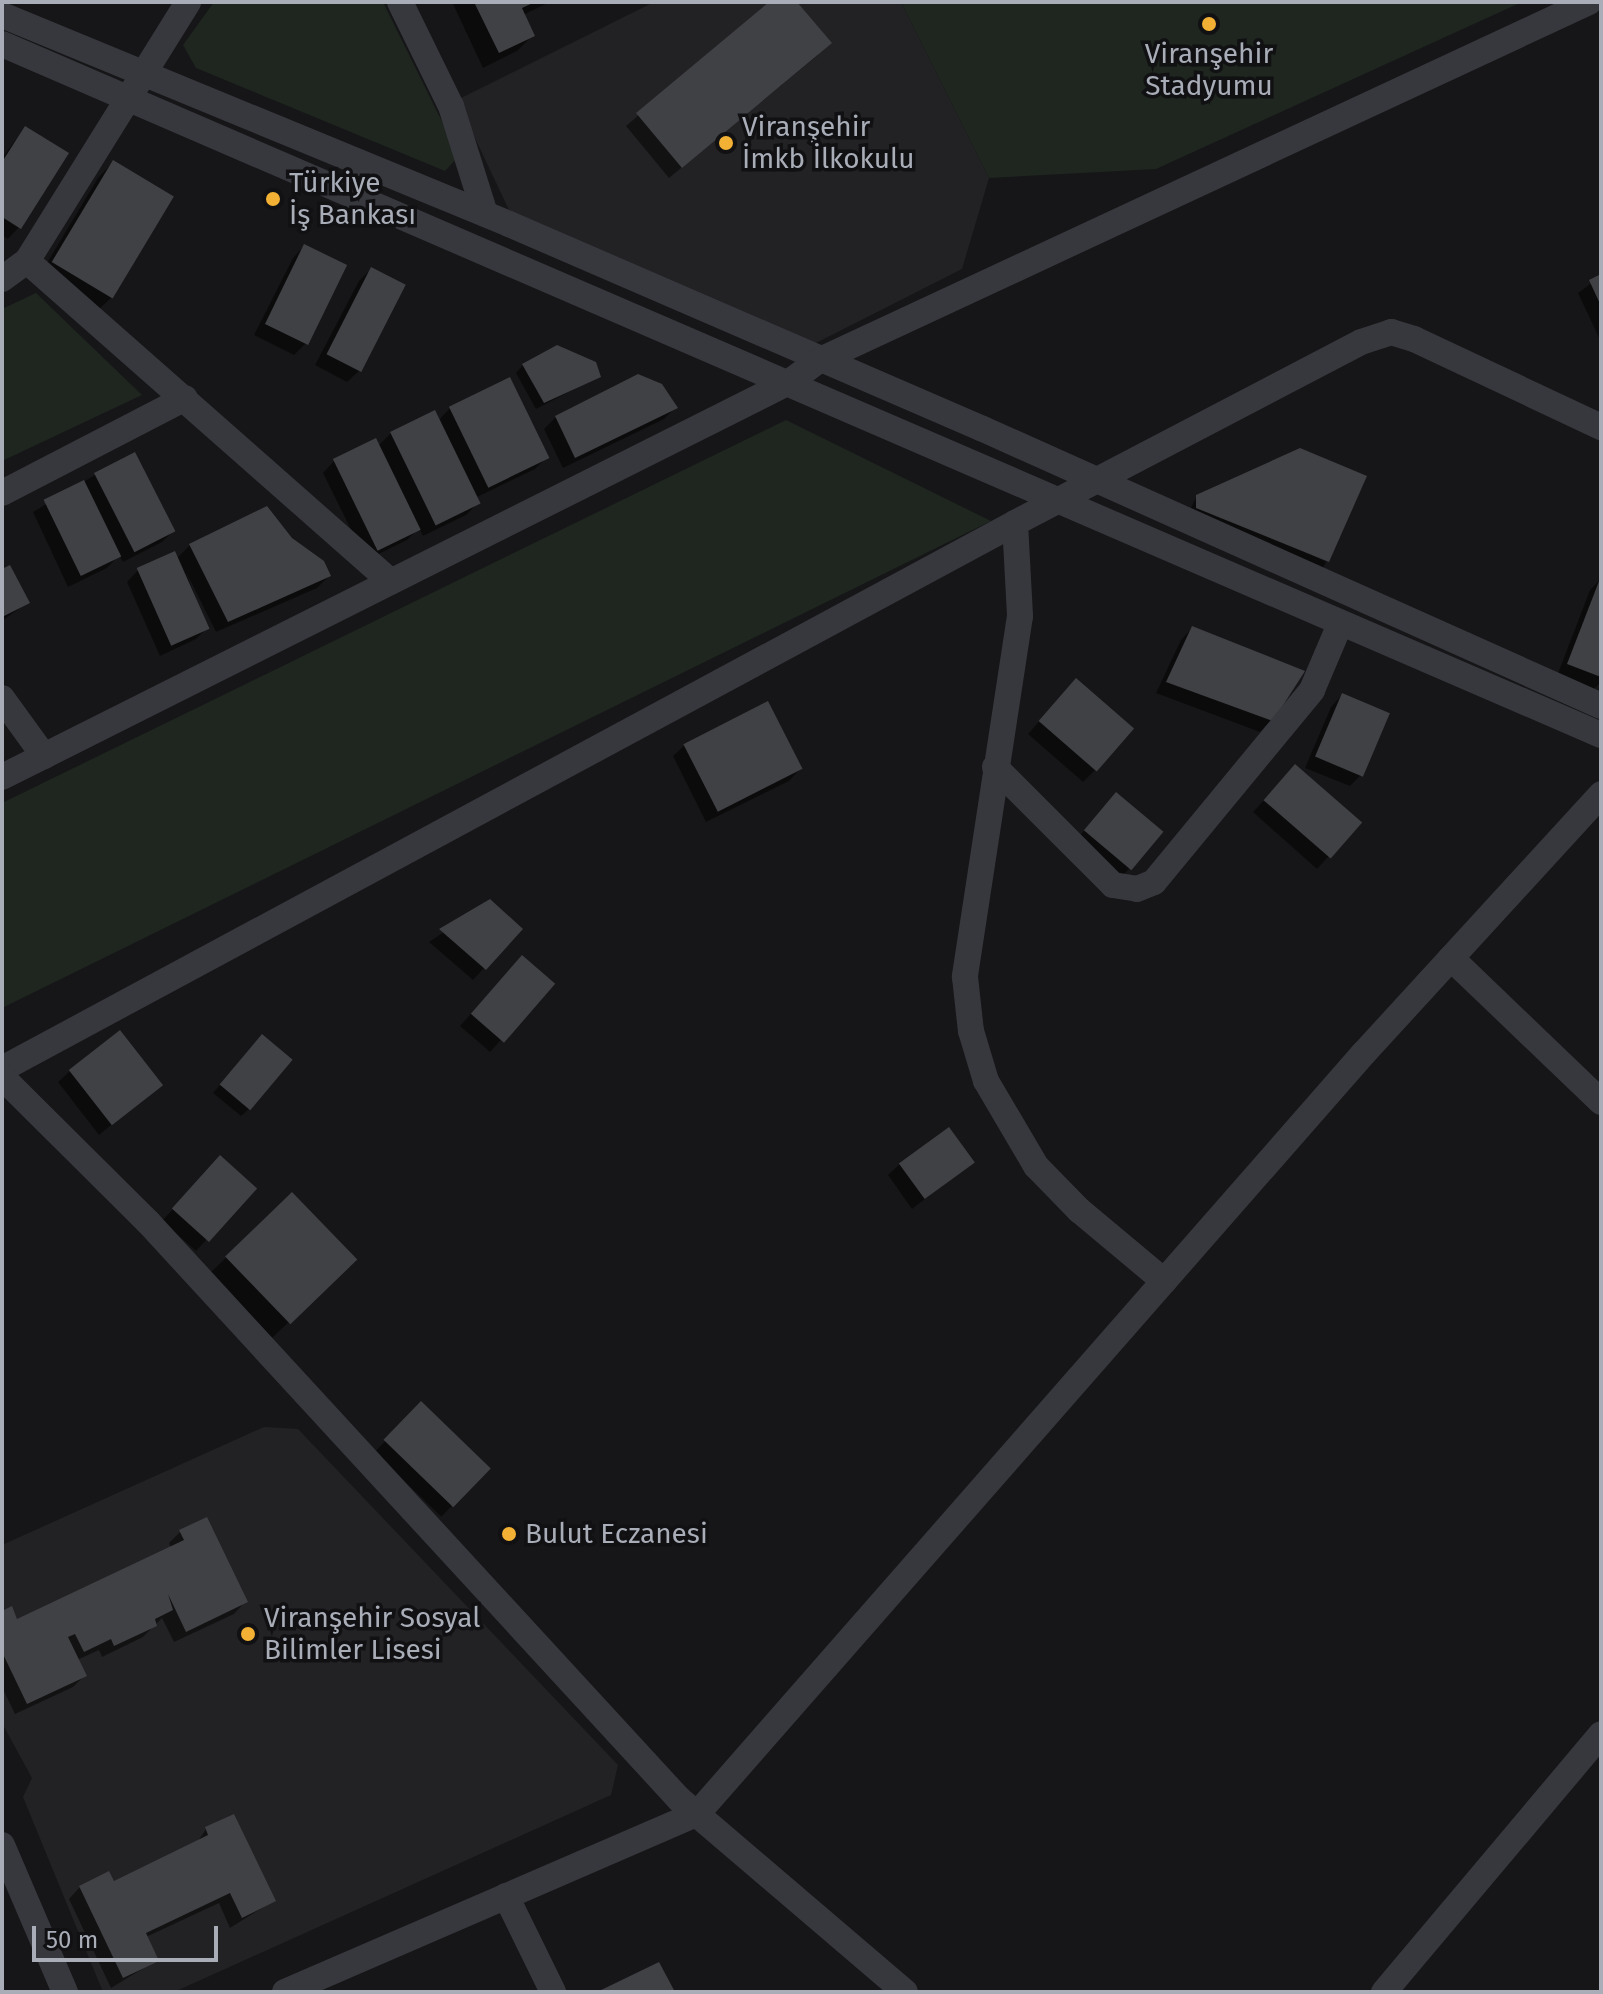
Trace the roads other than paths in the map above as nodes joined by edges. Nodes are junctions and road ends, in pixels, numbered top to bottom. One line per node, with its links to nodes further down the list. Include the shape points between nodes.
1 (188, 2): 6 (street)
2 (400, 2): 8 (street, via 451,106)
3 (1589, 2): 11 (street)
4 (2, 15): 6 (street)
5 (2, 44): 7 (street)
6 (141, 74): 7 (street); 8 (street)
7 (126, 97): 9 (street); 12 (street)
8 (485, 214): 11 (street)
9 (27, 261): 10 (street); 13 (street)
10 (2, 279)
11 (818, 361): 12 (street); 15 (street)
12 (791, 381): 17 (street); 19 (street)
13 (185, 398): 16 (street); 19 (street)
14 (1601, 427): 15 (street, via 1391,332 1361,342)
15 (1097, 480): 17 (street); 22 (street)
16 (2, 493)
17 (1055, 501): 18 (street); 20 (street)
18 (1015, 523): 25 (street, via 1020,616); 29 (street)
19 (391, 582): 24 (street)
20 (1340, 624): 23 (street); 25 (street, via 1312,690 1154,882 1137,889 1113,885)
21 (2, 698): 24 (street)
22 (1601, 706)
23 (1601, 735)
24 (44, 756): 26 (street)
25 (995, 767): 32 (street, via 965,977 971,1031 986,1081 1036,1166)
26 (2, 777)
27 (1601, 794): 28 (street)
28 (1451, 958): 31 (street); 32 (street)
29 (2, 1069)
30 (2, 1077): 34 (street, via 148,1222)
31 (1601, 1102)
32 (1164, 1281): 34 (street)
33 (1601, 1734): 41 (street)
34 (697, 1814): 36 (street); 40 (street)
35 (2, 1845): 37 (street)
36 (506, 1896): 38 (street); 39 (street)
37 (65, 1992)
38 (285, 1992)
39 (553, 1992)
40 (905, 1992)
41 (1384, 1992)

